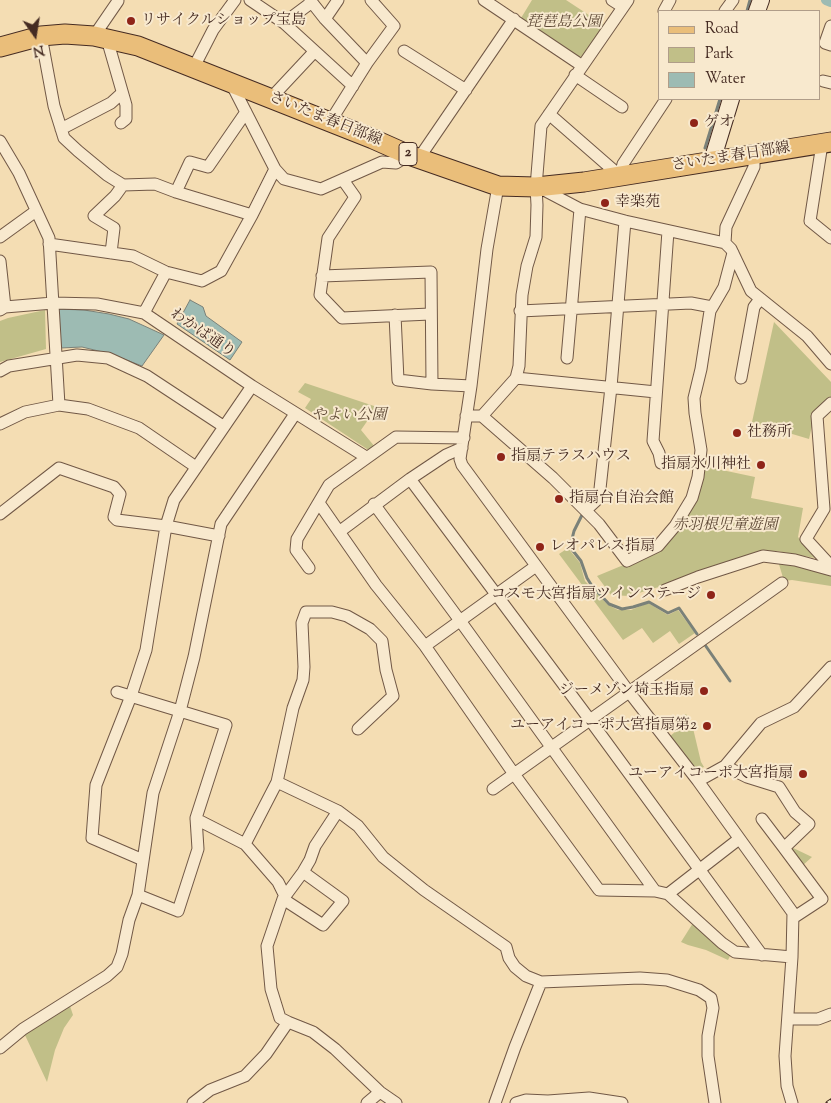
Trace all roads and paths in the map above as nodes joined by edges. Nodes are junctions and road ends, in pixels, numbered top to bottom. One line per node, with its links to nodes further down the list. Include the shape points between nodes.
1 (118, 0): 15 (street)
2 (235, 0): 21 (street, via 213,30)
3 (250, 0): 12 (street)
4 (338, 0): 10 (street)
5 (371, 0): 20 (street, via 394,26)
6 (484, 0): 11 (street)
7 (612, 0): 9 (street)
8 (311, 1): 10 (street); 12 (street)
9 (625, 4): 22 (street)
10 (325, 19): 20 (street)
11 (514, 19): 22 (street); 25 (street)
12 (284, 24): 19 (street)
13 (831, 26): 16 (street, via 825,43)
14 (41, 36): 15 (main road, さいたま春日部線 / 2, via 65,34); 17 (main road, さいたま春日部線 / 2); 35 (street)
15 (100, 38): 21 (main road, さいたま春日部線 / 2, via 138,46); 26 (street)
16 (831, 45)
17 (0, 47)
18 (404, 51): 25 (street)
19 (314, 52): 24 (street); 27 (street)
20 (367, 63): 24 (street)
21 (194, 67): 23 (main road, さいたま春日部線 / 2)
22 (578, 70): 30 (street); 32 (street)
23 (231, 84): 27 (main road, さいたま春日部線 / 2); 31 (street)
24 (353, 86): 33 (street)
25 (466, 90): 39 (street)
26 (122, 93): 34 (street, via 126,120); 35 (street)
27 (271, 98): 33 (main road, さいたま春日部線 / 2)
28 (665, 100): 42 (street, via 623,164)
29 (731, 100): 40 (street)
30 (622, 107)
31 (246, 112): 41 (street); 47 (street, via 208,167 190,162)
32 (549, 114): 42 (street); 46 (street, via 540,126)
33 (330, 122): 39 (main road, さいたま春日部線 / 2)
34 (121, 123)
35 (61, 129): 44 (street, via 64,138)
36 (0, 141): 49 (street)
37 (827, 143): 38 (main road, さいたま春日部線 / 2); 54 (street, via 810,220)
38 (754, 154): 40 (main road, さいたま春日部線 / 2); 56 (street, via 754,167 726,228)
39 (414, 157): 43 (street, via 396,163 382,162); 45 (main road, さいたま春日部線 / 2)
40 (712, 161): 42 (main road, さいたま春日部線 / 2)
41 (275, 169): 43 (street, via 284,179 321,189); 50 (street)
42 (620, 176): 46 (main road, さいたま春日部線 / 2)
43 (343, 180): 60 (street, via 355,198 328,238)
44 (123, 185): 47 (street, via 155,184); 57 (street, via 94,216 114,228)
45 (498, 186): 46 (main road, さいたま春日部線 / 2); 80 (street, via 487,248)
46 (536, 186): 48 (street); 68 (street, via 536,237 527,266)
47 (176, 192): 50 (street)
48 (580, 209): 51 (street); 67 (street)
49 (36, 210): 53 (street); 55 (street)
50 (252, 216): 59 (street, via 221,271 202,281)
51 (625, 222): 52 (street); 64 (street)
52 (668, 232): 56 (street); 63 (street)
53 (0, 237)
54 (831, 238)
55 (49, 244): 57 (street); 62 (street)
56 (729, 248): 61 (street, via 752,291); 65 (street, via 724,287)
57 (111, 253): 59 (street, via 133,256)
58 (0, 261): 66 (street)
59 (166, 272): 69 (street)
60 (322, 276): 70 (street, via 431,272); 71 (street, via 320,295 342,318)
61 (760, 299): 74 (street, via 807,336); 77 (street, via 754,307)
62 (53, 303): 66 (street, わかば通り); 69 (street, わかば通り, via 97,304); 73 (street)
63 (663, 304): 64 (street); 65 (street, via 691,303); 82 (street)
64 (618, 306): 67 (street); 81 (street)
65 (712, 307): 97 (street, via 694,398 701,450 698,477 692,498 675,526 658,546 627,561)
66 (3, 309)
67 (572, 309): 68 (street); 72 (street)
68 (520, 311): 76 (street, via 521,352)
69 (144, 314): 79 (street, わかば通り)
70 (430, 314): 71 (street); 78 (street)
71 (395, 316): 78 (street, via 398,380)
72 (567, 358)
73 (56, 359): 75 (street, via 8,366); 84 (street); 89 (street, via 77,355 108,358 147,376)
74 (831, 364)
75 (0, 371)
76 (516, 378): 81 (street); 87 (street)
77 (742, 378)
78 (432, 384): 80 (street)
79 (252, 386): 85 (street, わかば通り); 89 (street)
80 (471, 386): 86 (street)
81 (611, 387): 82 (street); 97 (street, via 599,498)
82 (656, 392): 92 (street, via 653,441)
83 (831, 403): 103 (street, via 817,416 824,509 806,538)
84 (59, 405): 88 (street, via 25,412); 93 (street, via 88,409 139,428)
85 (295, 414): 91 (street, わかば通り); 101 (street, via 221,524)
86 (466, 416): 87 (street); 90 (street)
87 (482, 416): 97 (street)
88 (0, 424)
89 (223, 426): 93 (street)
90 (463, 443): 91 (street, via 396,437); 94 (street); 102 (street, via 462,466)
91 (366, 457): 95 (street, via 329,485)
92 (661, 463)
93 (196, 467): 99 (street, via 174,500)
94 (410, 479): 96 (street); 108 (street)
95 (318, 503): 100 (street); 104 (street, via 297,539 296,550)
96 (374, 504): 100 (street); 109 (street)
97 (586, 510)
98 (0, 514): 99 (street, via 59,468 114,486 120,494 114,517 117,520)
99 (166, 526): 101 (street); 114 (street, via 146,650)
100 (339, 532): 110 (street)
101 (219, 536): 115 (street)
102 (536, 566): 108 (street); 113 (street)
103 (831, 566)
104 (309, 568)
105 (831, 570): 107 (street, via 795,560 763,556)
106 (782, 583): 113 (street)
107 (664, 590)
108 (497, 596): 109 (street); 116 (street)
109 (461, 622): 110 (street); 118 (street)
110 (425, 646): 120 (street)
111 (831, 667): 119 (street, via 794,706 760,723)
112 (117, 692): 114 (street)
113 (629, 692): 116 (street); 121 (street)
114 (131, 696): 115 (street); 130 (street, via 96,785 92,838)
115 (180, 712): 125 (street, via 226,725); 130 (street, via 153,793)
116 (590, 720): 118 (street); 131 (street)
117 (358, 729): 122 (street, via 393,696 382,641 370,629 347,616 332,612 306,612 302,624 302,680)
118 (552, 747): 120 (street); 133 (street)
119 (725, 766): 121 (street); 129 (street, via 746,777 779,787 795,812 809,824)
120 (514, 774): 123 (street); 133 (street, via 599,890)
121 (698, 781): 127 (street)
122 (277, 782): 124 (street); 128 (street)
123 (493, 789)
124 (338, 811): 132 (street, via 315,846); 140 (street, via 358,826 383,857 506,947 515,967)
125 (196, 819): 128 (street); 135 (street, via 198,849 178,911)
126 (762, 819): 129 (street)
127 (739, 839): 131 (street); 137 (street, via 793,913)
128 (245, 844): 136 (street, via 278,882)
129 (784, 848): 137 (street, via 822,899)
130 (142, 860): 135 (street)
131 (700, 868): 134 (street); 138 (street)
132 (303, 872): 136 (street); 136 (street, via 343,901 323,925)
133 (655, 891): 134 (street)
134 (668, 894): 138 (street, via 722,944 735,952)
135 (138, 895): 144 (street, via 117,967 23,1029)
136 (284, 898): 143 (street, via 267,946 271,989 280,1018)
137 (793, 918): 139 (street)
138 (762, 955): 139 (street)
139 (792, 957): 142 (street)
140 (541, 982): 149 (street, via 514,1047); 152 (street, via 667,980 699,990 711,998 713,1008 708,1056)
141 (831, 1014): 142 (street, via 818,1019)
142 (788, 1019): 153 (street, via 785,1070)
143 (288, 1022): 145 (street, via 313,1032); 146 (street, via 266,1054 244,1076 210,1090)
144 (0, 1048)
145 (380, 1092): 147 (street); 148 (street)
146 (193, 1103)
147 (367, 1103)
148 (396, 1103)
149 (496, 1103)
150 (516, 1103): 151 (street, via 589,1098)
151 (622, 1103)
152 (715, 1103)
153 (792, 1103)

